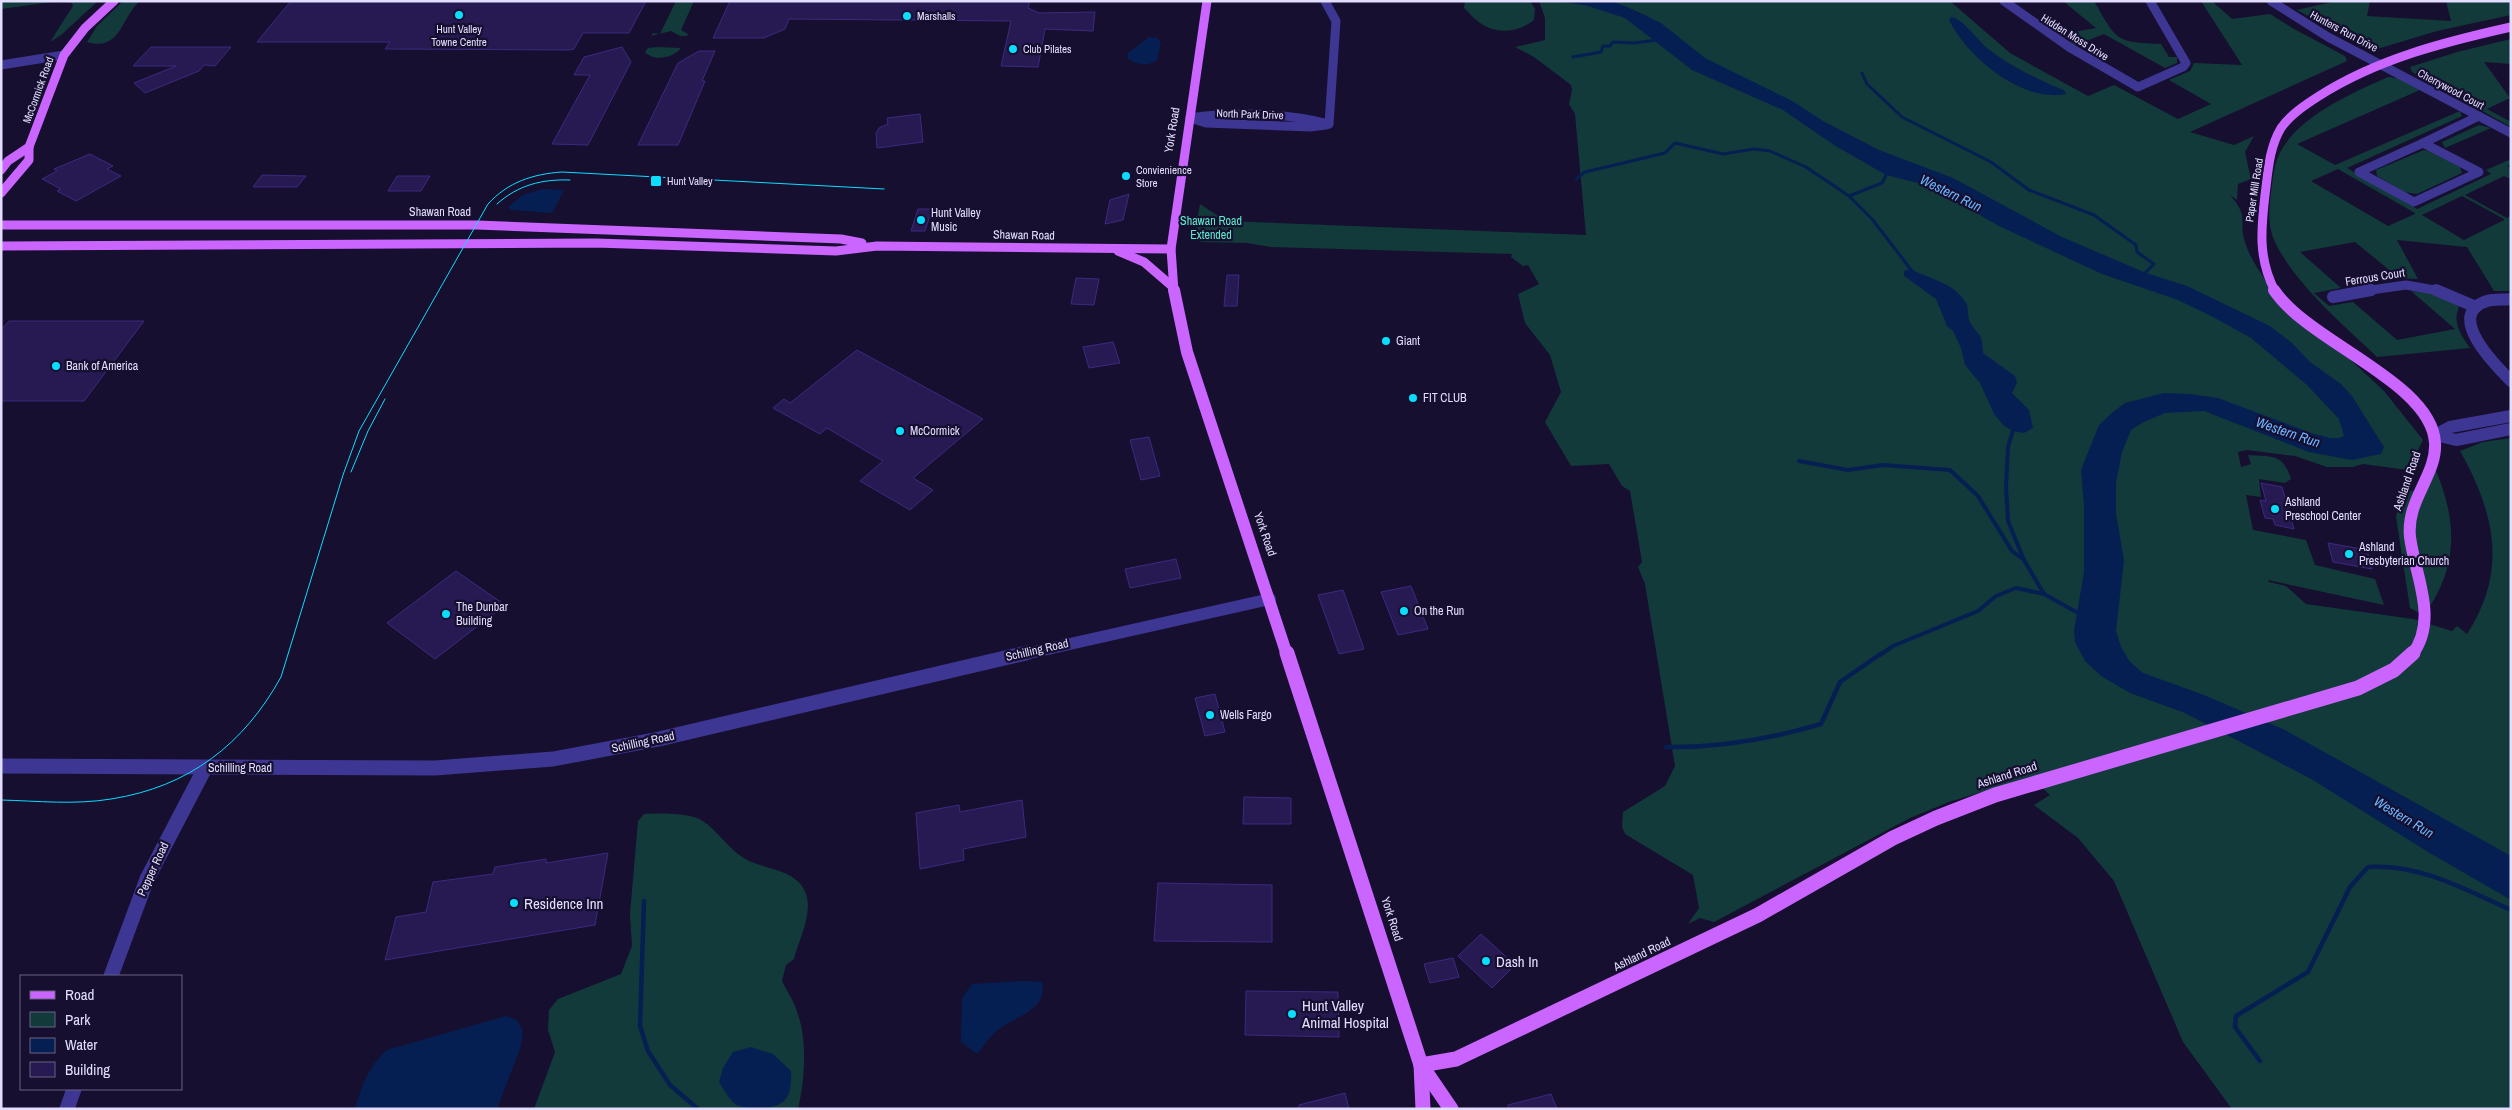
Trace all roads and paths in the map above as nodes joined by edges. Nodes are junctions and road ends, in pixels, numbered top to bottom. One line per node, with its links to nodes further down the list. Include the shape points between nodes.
1 (114, 1): 8 (main road, McCormick Road, via 85,28)
2 (1207, 1): 12 (main road, York Road)
3 (1325, 1): 12 (street, North Park Drive, via 1336,24 1329,124 1310,127 1206,123)
4 (2004, 1): 5 (street, Hidden Moss Drive, via 2063,45 2138,87 2184,67 2186,63)
5 (2150, 1)
6 (2271, 1): 9 (street, Hunters Run Drive, via 2305,24)
7 (2511, 27): 9 (main road, Paper Mill Road, via 2435,44)
8 (64, 55): 10 (street); 15 (main road, McCormick Road)
9 (2381, 64): 11 (street, Cherrywood Court); 34 (main road, Paper Mill Road, via 2328,91 2282,126 2271,161 2260,250 2273,288 2290,309 2407,395)
10 (1, 65)
11 (2479, 116): 13 (street, Cherrywood Court); 14 (street)
12 (1190, 118): 25 (main road, York Road)
13 (2511, 133)
14 (2423, 143): 14 (street, via 2415,146 2359,172 2414,202 2479,172)
15 (29, 147): 16 (main road, via 8,161); 17 (main road, McCormick Road, via 29,160)
16 (1, 170)
17 (1, 193)
18 (1, 225): 19 (main road, Shawan Road, via 477,225)
19 (657, 231): 20 (main road); 23 (main road, Shawan Road, via 841,239)
20 (649, 244): 21 (main road, Shawan Road); 23 (main road, Shawan Road, via 836,251)
21 (33, 245): 22 (main road, Shawan Road); 26 (main road)
22 (1, 246)
23 (877, 246): 24 (main road, Shawan Road)
24 (1111, 248): 25 (main road, Shawan Road); 27 (main road, via 1144,262)
25 (1171, 249): 27 (main road, York Road)
26 (1, 252)
27 (1173, 287): 35 (main road, York Road, via 1198,386)
28 (2333, 297): 30 (street, Ferrous Court, via 2413,284 2445,291)
29 (2511, 299): 30 (street, via 2488,301)
30 (2476, 307): 31 (street, via 2468,324 2472,334 2493,364)
31 (2511, 381)
32 (2511, 416): 34 (street, via 2450,428)
33 (2511, 429): 34 (street, via 2456,440)
34 (2435, 435): 39 (main road, Ashland Road, via 2435,454 2411,518 2425,620 2416,648 2398,668 2358,688 1995,795 1936,818 1893,838 1758,916 1663,962 1456,1060)
35 (1270, 599): 37 (street, Schilling Road, via 590,753 508,764 435,768); 39 (main road, York Road)
36 (1, 766): 37 (street, Schilling Road)
37 (205, 768): 38 (street, Pepper Road, via 147,879)
38 (111, 975)
39 (1421, 1065): 42 (main road, York Road); 43 (main road, York Road)
40 (74, 1090): 41 (street)
41 (67, 1109)
42 (1423, 1109)
43 (1451, 1109)

